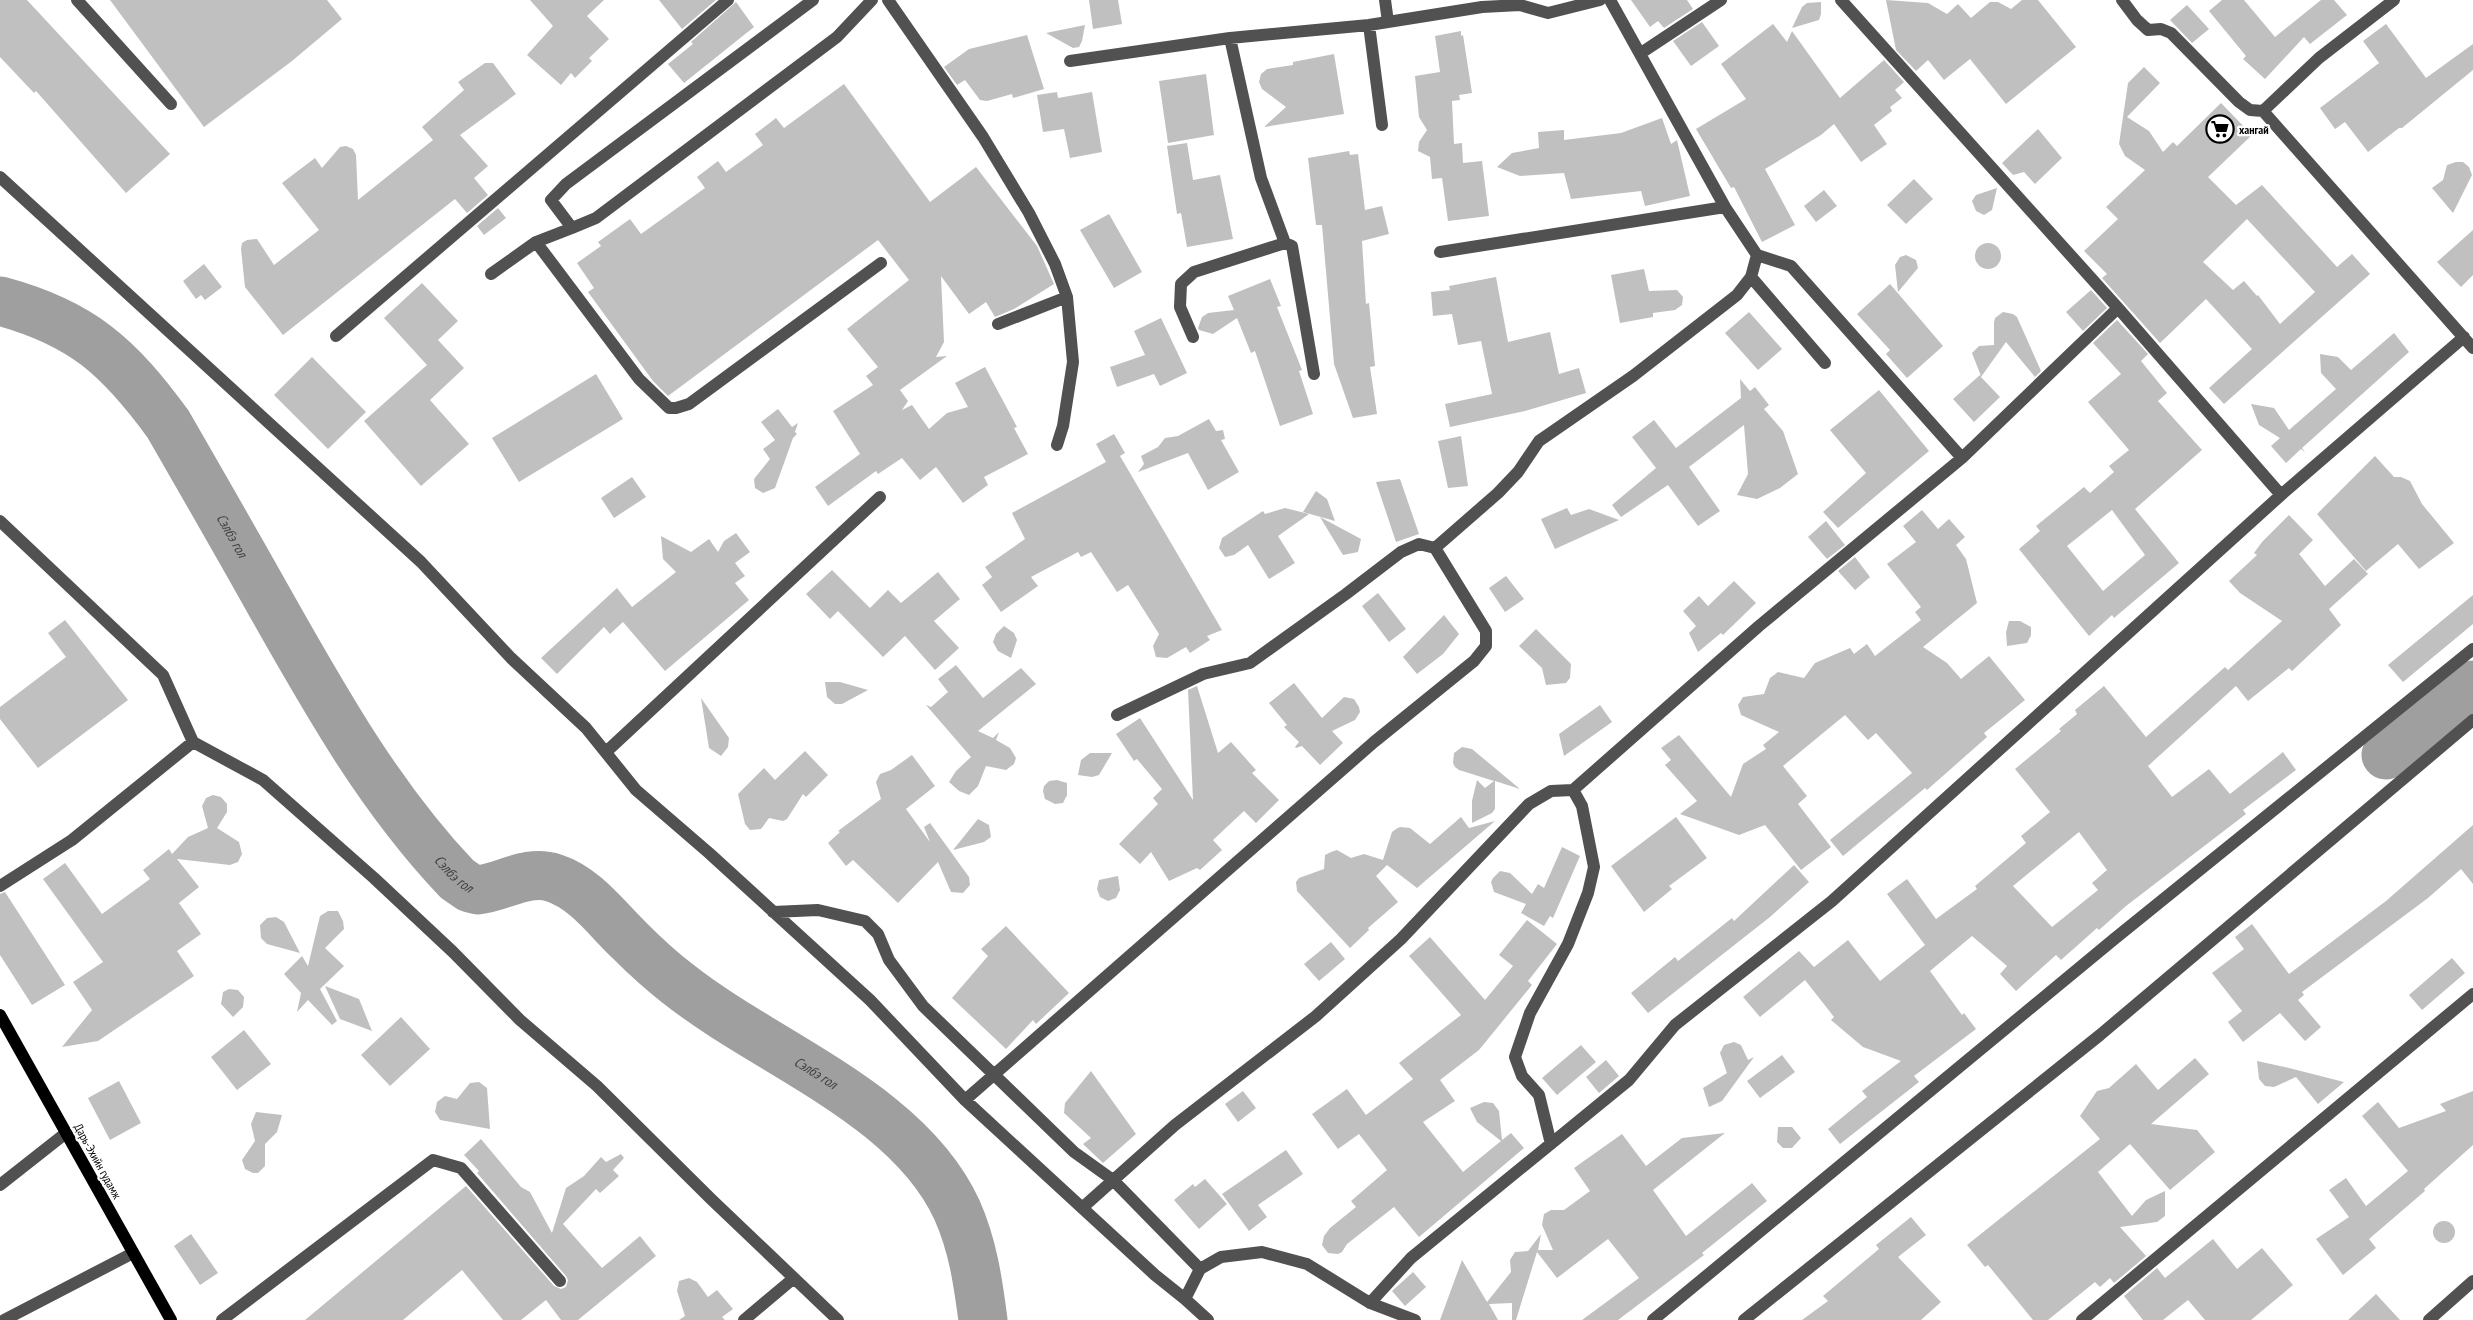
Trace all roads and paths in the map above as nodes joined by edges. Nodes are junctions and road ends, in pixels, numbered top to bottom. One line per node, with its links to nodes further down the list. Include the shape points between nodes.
1 (76, 0): 18 (street)
2 (728, 0): 34 (street)
3 (813, 0): 23 (street, via 566,184 551,200)
4 (872, 0): 23 (street, via 837,37 596,218)
5 (888, 0): 31 (street, via 983,137 1051,255)
6 (1386, 0): 13 (street)
7 (1600, 0): 13 (street, via 1548,13 1520,5 1482,7)
8 (1610, 0): 16 (street)
9 (1721, 0): 16 (street)
10 (1841, 0): 32 (street)
11 (2122, 0): 19 (street, via 2148,30 2171,33 2239,102 2250,110)
12 (2394, 0): 19 (street, via 2318,58)
13 (1388, 22): 14 (street)
14 (1369, 25): 15 (street); 20 (street)
15 (1230, 38): 17 (street); 25 (street, via 1261,178)
16 (1640, 53): 22 (street)
17 (1070, 62)
18 (171, 104)
19 (2263, 111): 36 (street)
20 (1382, 125)
21 (0, 177): 50 (street, via 422,562 511,658 586,728)
22 (1725, 207): 26 (street); 27 (street)
23 (572, 228): 24 (street)
24 (536, 242): 28 (street, via 639,379 669,408 689,404); 29 (street)
25 (1285, 243): 35 (street, via 1194,272 1181,284 1180,307); 39 (street, via 1292,246)
26 (1440, 252)
27 (1757, 255): 30 (street); 41 (street, via 1791,266)
28 (881, 263)
29 (492, 274)
30 (1751, 277): 38 (street); 45 (street, via 1737,295 1633,376 1539,441 1518,472 1498,493)
31 (1067, 296): 33 (street); 40 (street, via 1074,362)
32 (2118, 308): 41 (street); 42 (street)
33 (998, 324)
34 (336, 336)
35 (1193, 337)
36 (2464, 337): 37 (street); 42 (street)
37 (2473, 348)
38 (1825, 363)
39 (1314, 374)
40 (1057, 445)
41 (1962, 458): 51 (street, via 1759,626)
42 (2281, 496): 59 (street, via 1832,901 1675,1025 1629,1080)
43 (880, 497): 50 (street)
44 (0, 521): 49 (street, via 163,675)
45 (1434, 548): 47 (street, via 1419,544 1401,552 1250,663 1203,674); 56 (street, via 1486,631 1486,646 1474,661 1374,742)
46 (2473, 650): 77 (street, via 2113,940)
47 (1117, 715)
48 (2473, 720): 78 (street, via 2100,1035)
49 (193, 742): 52 (street, via 72,840); 65 (street, via 263,780 374,878 520,1020 597,1086)
50 (606, 752): 53 (street, via 636,790)
51 (1573, 790): 59 (street, via 1582,806 1594,867 1568,944 1530,1013 1515,1056 1522,1076 1539,1095); 60 (street, via 1551,791 1530,804 1394,946 1316,1016 1175,1125)
52 (0, 886)
53 (773, 912): 56 (street, via 818,910 865,921 878,934 888,960 923,1006); 57 (street, via 870,1000)
54 (2473, 994): 79 (street)
55 (0, 1016): 58 (main road, Дарь-Эхийн гудамж)
56 (995, 1073): 57 (street); 60 (street, via 1074,1152)
57 (965, 1100): 62 (street)
58 (66, 1133): 61 (street); 63 (main road, Дарь-Эхийн гудамж)
59 (1551, 1144): 69 (street, via 1411,1258)
60 (1113, 1180): 62 (street); 64 (street)
61 (0, 1185)
62 (1082, 1208): 68 (street)
63 (134, 1253): 70 (street); 71 (main road, Дарь-Эхийн гудамж)
64 (1200, 1269): 68 (street); 69 (street, via 1221,1256 1262,1252 1307,1264)
65 (794, 1278): 73 (street); 74 (street)
66 (560, 1281): 72 (street, via 461,1168 433,1160)
67 (2473, 1281): 80 (street)
68 (1185, 1299): 75 (street)
69 (1370, 1303): 76 (street)
70 (4, 1320)
71 (171, 1320)
72 (222, 1320)
73 (744, 1320)
74 (838, 1320)
75 (1208, 1320)
76 (1415, 1320)
77 (1652, 1320)
78 (1744, 1320)
79 (2082, 1320)
80 (2429, 1320)

